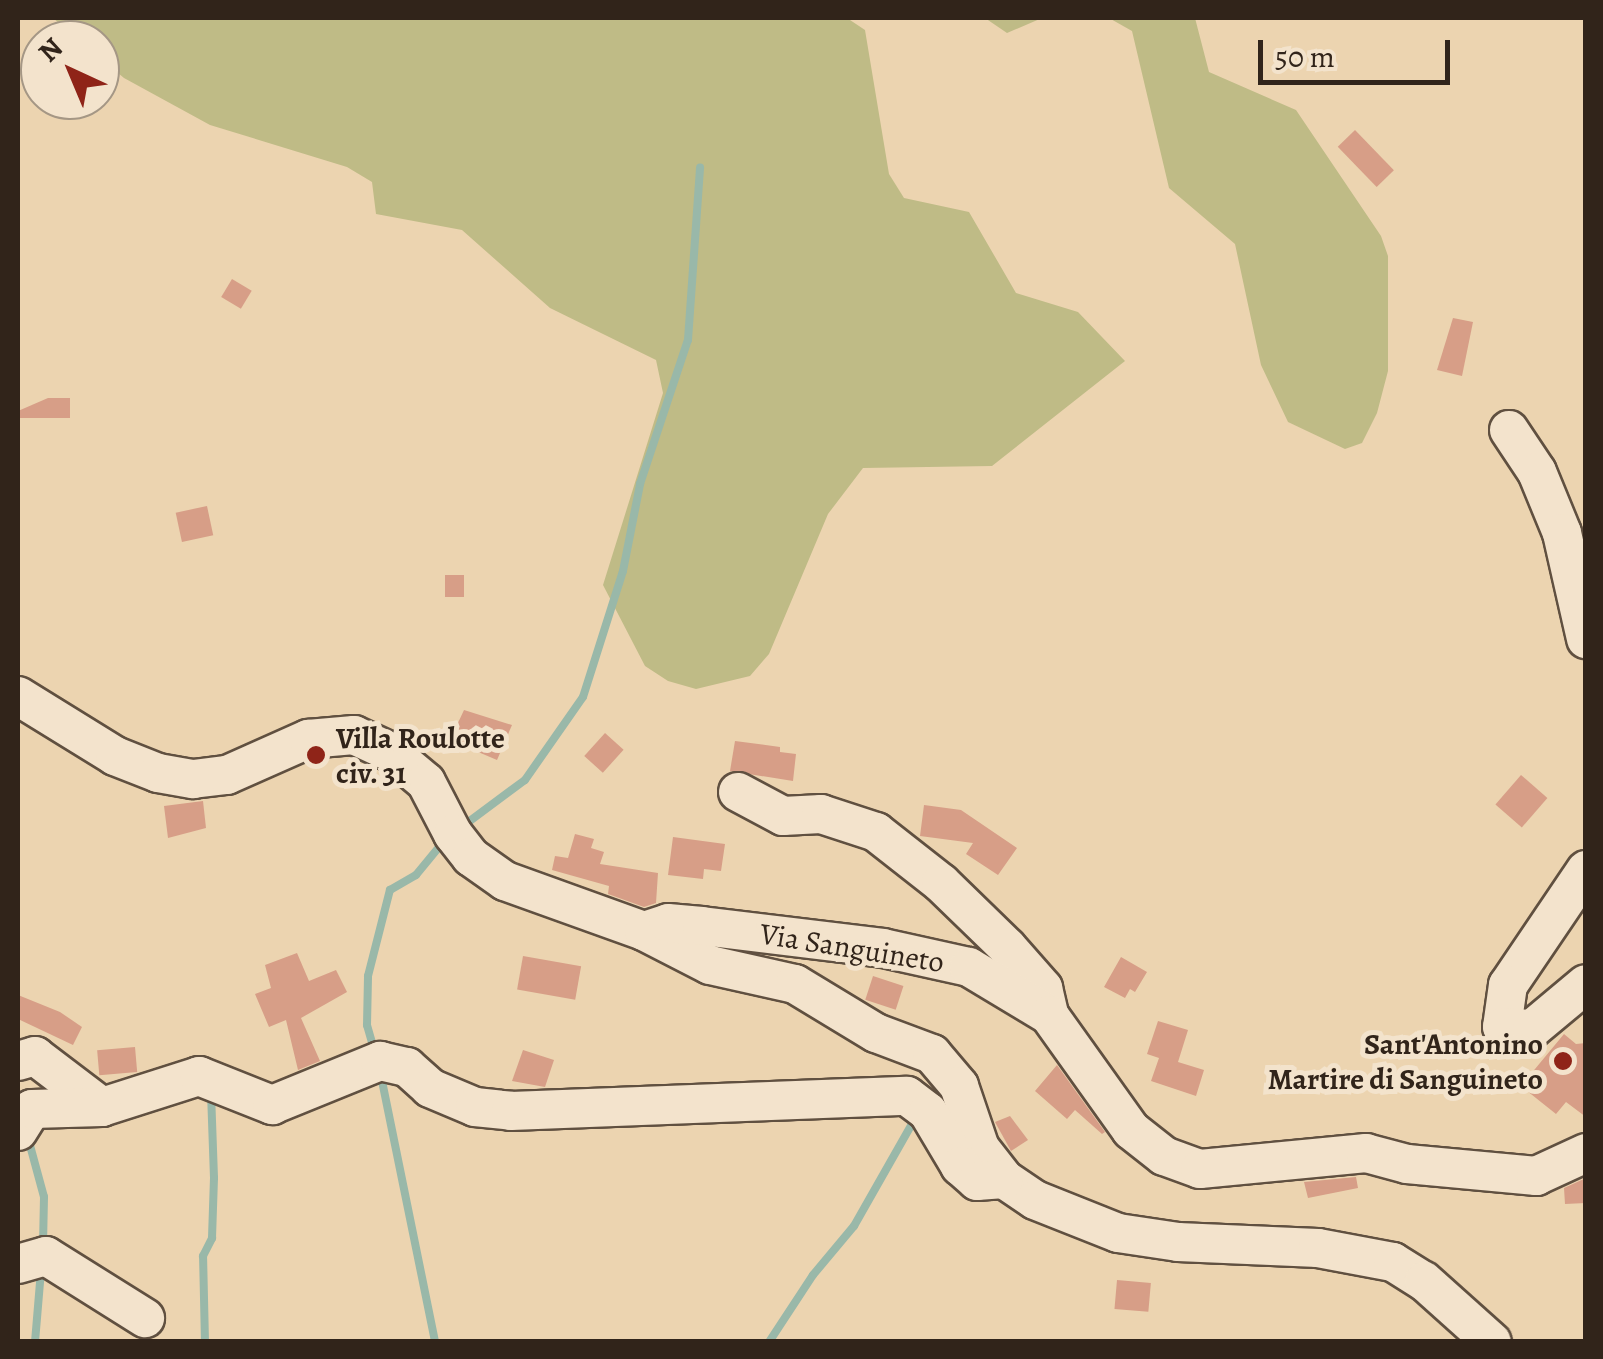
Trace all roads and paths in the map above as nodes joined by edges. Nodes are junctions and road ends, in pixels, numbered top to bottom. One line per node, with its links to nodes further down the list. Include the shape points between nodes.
1 (1509, 430): 2 (street, via 1538,472 1562,532)
2 (1586, 638)
3 (18, 696): 6 (street, via 115,756 193,779 227,775 308,739 354,735 389,751 426,782 453,834 504,881)
4 (738, 792): 8 (street, Via Sanguineto, via 783,816 820,814 876,832 1006,947 1043,988)
5 (1586, 870): 7 (street, via 1508,984 1502,1027 1532,1029)
6 (644, 931): 8 (street, Via Sanguineto, via 668,924 883,948 969,967); 13 (street, via 710,965 795,984 865,1027 932,1054 959,1086 980,1148)
7 (1586, 984)
8 (1049, 1015): 12 (street, Via Sanguineto, via 1132,1130 1164,1156 1200,1169 1366,1153 1407,1164 1536,1176)
9 (18, 1061): 10 (street, via 34,1056)
10 (102, 1107): 11 (street, via 32,1110); 13 (street, via 199,1076 272,1104 380,1061 407,1066 430,1088 475,1107 511,1111 907,1096 928,1112 968,1174 978,1181)
11 (18, 1131)
12 (1586, 1153)
13 (1004, 1180): 16 (street, via 1067,1216 1118,1233 1318,1248 1393,1262)
14 (18, 1264): 15 (street, via 46,1256)
15 (145, 1318)
16 (1492, 1342)

